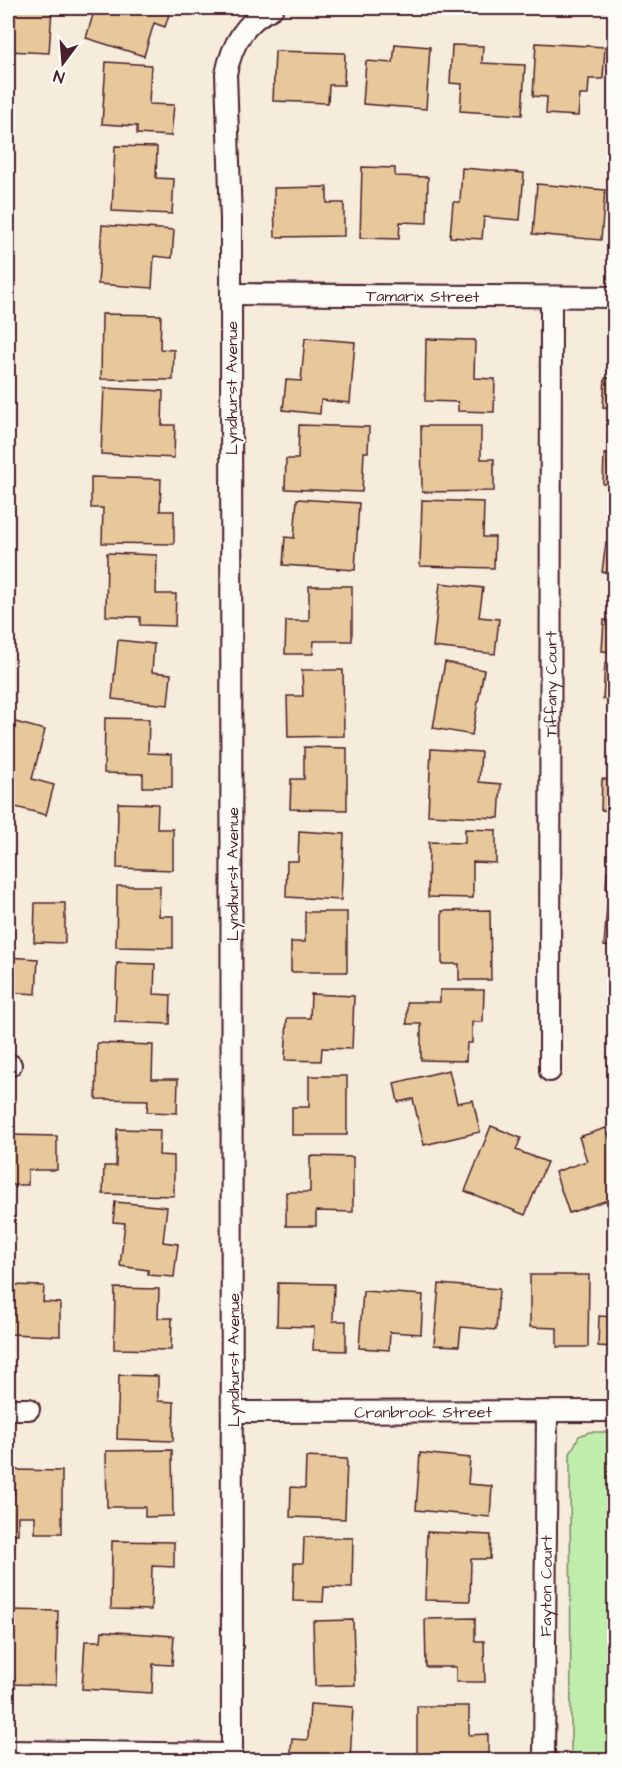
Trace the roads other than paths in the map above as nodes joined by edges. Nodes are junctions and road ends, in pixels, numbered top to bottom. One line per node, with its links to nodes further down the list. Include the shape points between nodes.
1 (273, 8): 2 (street, Lyndhurst Avenue, via 245,29 229,58 226,74)
2 (231, 294): 3 (street, Tamarix Street); 9 (street, Lyndhurst Avenue)
3 (551, 297): 4 (street, Tamarix Street); 5 (street, Tiffany Court)
4 (615, 297)
5 (550, 1071)
6 (8, 1409): 7 (street)
7 (29, 1409)
8 (615, 1411): 10 (street, Cranbrook Street)
9 (233, 1412): 10 (street, Cranbrook Street); 12 (street, Lyndhurst Avenue)
10 (547, 1412): 13 (street, Fayton Court)
11 (8, 1751): 12 (street)
12 (232, 1757)
13 (544, 1761)

